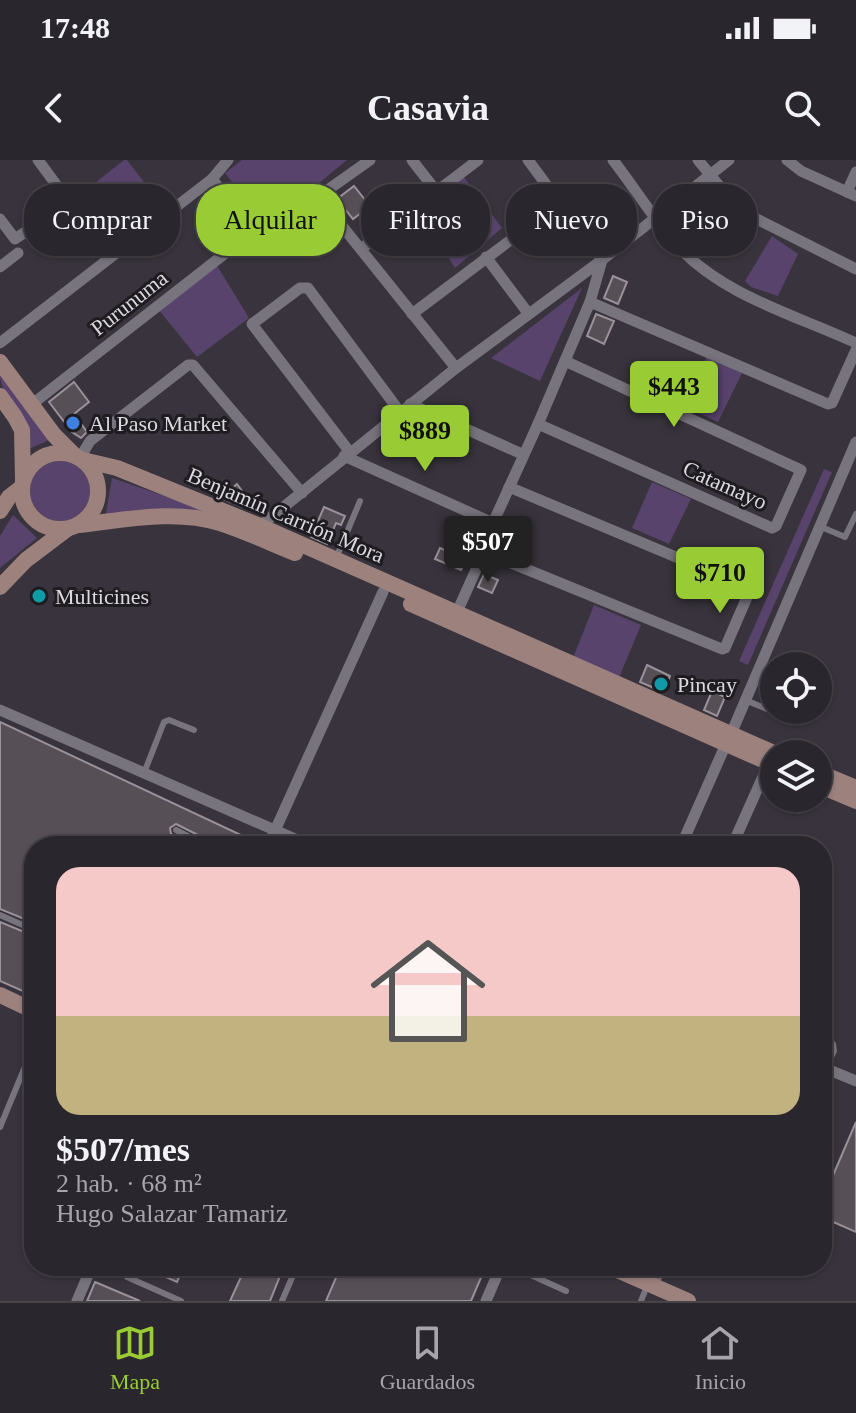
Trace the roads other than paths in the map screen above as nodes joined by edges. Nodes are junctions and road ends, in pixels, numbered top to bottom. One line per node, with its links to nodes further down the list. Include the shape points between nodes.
1 (38, 160): 21 (street, via 69,202 15,239)
2 (228, 160): 13 (street)
3 (370, 160): 23 (street, via 321,198)
4 (412, 160): 14 (street)
5 (478, 160): 15 (street)
6 (528, 160): 16 (street)
7 (613, 160): 19 (street)
8 (698, 160): 12 (street)
9 (729, 160): 12 (street)
10 (787, 160): 18 (street)
11 (856, 172): 18 (street)
12 (709, 175): 17 (street); 31 (street, via 751,218)
13 (212, 179): 35 (street); 42 (street, Purunuma, via 250,234)
14 (431, 184)
15 (447, 184)
16 (546, 184)
17 (697, 184)
18 (851, 194)
19 (653, 213)
20 (653, 218): 29 (street)
21 (0, 219)
22 (506, 242): 28 (street)
23 (361, 249)
24 (18, 253): 30 (street)
25 (366, 256): 34 (street)
26 (599, 256): 29 (street)
27 (691, 256): 36 (street, via 744,295)
28 (486, 257): 33 (street); 34 (street)
29 (602, 260): 32 (street); 33 (street)
30 (0, 267)
31 (856, 269)
32 (590, 302): 37 (street, via 828,404); 38 (street)
33 (528, 313): 40 (street)
34 (412, 314): 40 (street)
35 (0, 343)
36 (856, 343)
37 (856, 350)
38 (565, 361): 44 (street); 44 (street, Catamayo, via 801,470 772,528)
39 (0, 362): 42 (main road)
40 (456, 368): 43 (street)
41 (0, 396): 49 (main road, via 22,430)
42 (31, 405): 48 (main road)
43 (405, 408): 46 (street); 46 (street, via 308,288 300,288 252,324); 47 (street)
44 (538, 424): 47 (street)
45 (856, 442): 57 (street)
46 (347, 454): 51 (street); 55 (street)
47 (522, 454): 50 (street)
48 (79, 458): 49 (main road, via 65,453 44,456); 51 (street, via 90,441 193,365); 56 (main road, Benjamín Carrión Mora, via 117,468); 58 (main road, via 92,469 98,494 89,517)
49 (22, 484): 53 (main road); 58 (main road, via 22,499 34,520 44,527)
50 (509, 487): 55 (street); 59 (street, via 745,586 725,648)
51 (302, 493): 56 (street)
52 (360, 501): 60 (lane)
53 (0, 511)
54 (856, 514): 57 (lane, via 845,537)
55 (493, 523): 59 (street)
56 (260, 526): 60 (main road, Benjamín Carrión Mora)
57 (819, 526): 64 (street)
58 (73, 527): 61 (main road, via 26,560); 62 (main road, Benjamín Carrión Mora, via 161,516 218,522)
59 (484, 552): 63 (street)
60 (335, 560): 63 (main road, Benjamín Carrión Mora)
61 (0, 587)
62 (383, 592): 68 (main road, Benjamín Carrión Mora); 78 (street)
63 (457, 612): 68 (main road, Benjamín Carrión Mora)
64 (745, 700): 65 (lane); 68 (street)
65 (760, 706)
66 (0, 710): 70 (street)
67 (194, 730): 70 (lane, via 164,722)
68 (728, 739): 69 (main road, Benjamín Carrión Mora); 82 (street)
69 (760, 755)
70 (144, 773): 78 (street)
71 (832, 778): 74 (main road)
72 (760, 784): 73 (street)
73 (758, 788): 83 (street)
74 (856, 788)
75 (832, 791): 76 (main road)
76 (856, 801)
77 (176, 830): 79 (lane)
78 (275, 830): 80 (street); 81 (street)
79 (188, 836)
80 (272, 836)
81 (288, 836)
82 (685, 836)
83 (736, 836)
84 (0, 915): 85 (lane)
85 (24, 926)
86 (0, 995): 87 (main road)
87 (24, 1006)
88 (24, 1069): 91 (lane)
89 (832, 1071): 90 (street)
90 (856, 1081)
91 (0, 1127)
92 (88, 1276): 100 (street)
93 (293, 1276): 102 (lane)
94 (497, 1276): 103 (street)
95 (533, 1276): 98 (lane)
96 (628, 1276): 99 (main road)
97 (127, 1277): 101 (lane)
98 (566, 1291)
99 (658, 1291): 104 (lane); 105 (main road)
100 (77, 1301)
101 (181, 1301)
102 (282, 1301)
103 (486, 1301)
104 (641, 1301)
105 (688, 1301)

